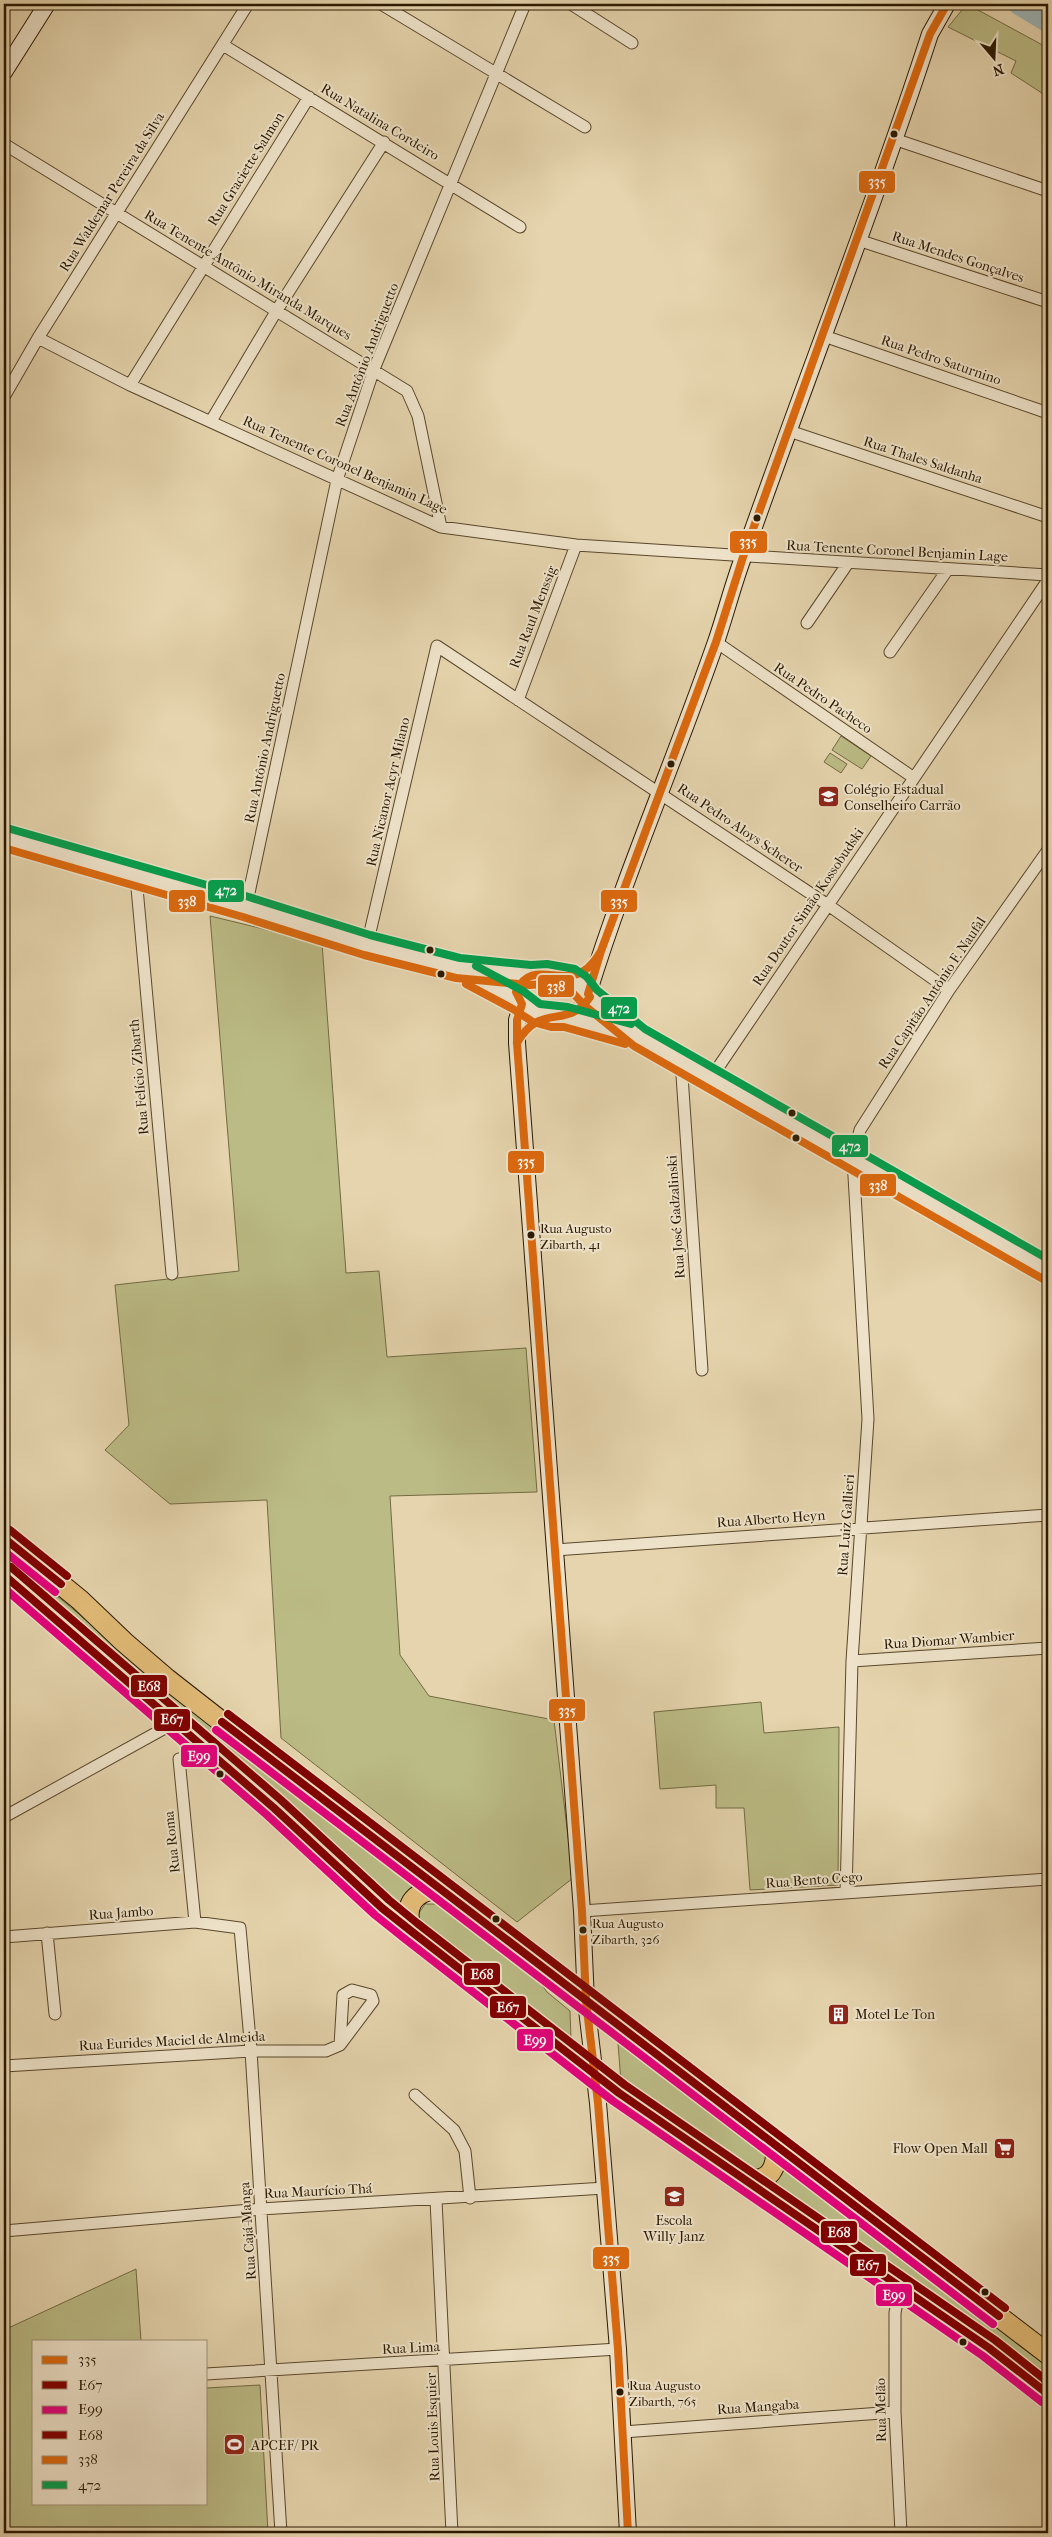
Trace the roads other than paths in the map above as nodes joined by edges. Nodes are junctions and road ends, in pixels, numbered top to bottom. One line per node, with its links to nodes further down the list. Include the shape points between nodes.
1 (47, 4): 9 (main road)
2 (248, 4): 8 (street, Rua Waldemar Pereira da Silva)
3 (381, 4): 10 (street)
4 (525, 4): 10 (street, Rua Antônio Andriguetto)
5 (571, 4): 7 (street)
6 (944, 5): 13 (main road, via 930,34)
7 (632, 43)
8 (223, 44): 11 (street, Rua Natalina Cordeiro); 18 (street, Rua Waldemar Pereira da Silva)
9 (4, 72)
10 (496, 74): 12 (street); 16 (street, Rua Antônio Andriguetto)
11 (309, 97): 14 (street, Rua Natalina Cordeiro); 21 (street, Rua Graciette Salmon)
12 (584, 127)
13 (894, 139): 17 (street); 20 (main road)
14 (384, 142): 16 (street, Rua Natalina Cordeiro); 23 (street)
15 (4, 144): 18 (street, Rua Tenente Antônio Miranda Marques)
16 (451, 183): 19 (street, Rua Natalina Cordeiro); 26 (street, Rua Antônio Andriguetto)
17 (1048, 191)
18 (117, 213): 21 (street, Rua Tenente Antônio Miranda Marques); 25 (street, Rua Waldemar Pereira da Silva)
19 (520, 227)
20 (858, 240): 22 (street, Rua Mendes Gonçalves); 24 (main road)
21 (203, 265): 23 (street, Rua Tenente Antônio Miranda Marques); 27 (street, Rua Graciette Salmon)
22 (1048, 302)
23 (277, 310): 26 (street, Rua Tenente Antônio Miranda Marques); 30 (street)
24 (824, 336): 29 (street, Rua Pedro Saturnino); 31 (main road)
25 (38, 338): 27 (street, Rua Tenente Coronel Benjamin Lage); 28 (street, Rua Waldemar Pereira da Silva)
26 (374, 369): 32 (street, Rua Antônio Andriguetto); 34 (street, Rua Tenente Antônio Miranda Marques, via 407,391 418,416)
27 (130, 384): 30 (street, Rua Tenente Coronel Benjamin Lage)
28 (4, 397)
29 (1048, 414)
30 (212, 421): 32 (street, Rua Tenente Coronel Benjamin Lage)
31 (789, 431): 33 (street, Rua Thales Saldanha); 36 (main road)
32 (337, 480): 34 (street, Rua Tenente Coronel Benjamin Lage); 52 (street, Rua Antônio Andriguetto)
33 (1048, 517)
34 (442, 527): 35 (street, Rua Tenente Coronel Benjamin Lage)
35 (576, 545): 36 (street, Rua Tenente Coronel Benjamin Lage); 45 (street, Rua Raul Menssig)
36 (743, 557): 37 (street, Rua Tenente Coronel Benjamin Lage); 42 (main road)
37 (848, 563): 38 (street, Rua Tenente Coronel Benjamin Lage); 41 (street)
38 (948, 569): 39 (street, Rua Tenente Coronel Benjamin Lage); 44 (street)
39 (1048, 574)
40 (1048, 580): 46 (street, Rua Doutor Simão Kossobudski)
41 (807, 623)
42 (716, 642): 46 (street, Rua Pedro Pacheco); 47 (main road)
43 (437, 646): 45 (street, Rua Pedro Aloys Scherer); 53 (street, Rua Nicanor Acyr Milano)
44 (890, 652)
45 (518, 700): 47 (street, Rua Pedro Aloys Scherer)
46 (914, 778): 51 (street, Rua Doutor Simão Kossobudski)
47 (659, 792): 51 (street, Rua Pedro Aloys Scherer); 54 (main road)
48 (4, 838): 50 (main road)
49 (1048, 850): 58 (street, Rua Capitão Antônio F. Naufal)
50 (136, 878): 52 (main road); 68 (street, Rua Felício Zibarth)
51 (828, 905): 58 (street, Rua Pedro Aloys Scherer); 65 (street, Rua Doutor Simão Kossobudski)
52 (246, 907): 53 (main road)
53 (367, 945): 55 (main road)
54 (601, 951): 57 (main road, via 591,966 579,974); 59 (main road)
55 (458, 968): 56 (main road); 60 (main road)
56 (531, 975): 57 (main road); 60 (main road, via 518,984 516,992)
57 (561, 977): 59 (main road, via 582,985)
58 (949, 990): 66 (street, Rua Capitão Antônio F. Naufal, via 860,1130)
59 (589, 996): 61 (main road, via 585,1007 576,1014); 62 (main road)
60 (520, 1002): 61 (main road, via 536,1013); 63 (main road)
61 (558, 1017): 62 (main road); 63 (main road, via 530,1024)
62 (639, 1038): 64 (main road)
63 (517, 1043): 73 (main road)
64 (681, 1061): 65 (main road); 69 (street, Rua José Gadzalinski)
65 (711, 1078): 66 (main road)
66 (853, 1159): 67 (main road); 71 (street, Rua Luiz Gallieri, via 868,1419)
67 (1048, 1270)
68 (172, 1274)
69 (702, 1370)
70 (1048, 1515): 71 (street, Rua Alberto Heyn)
71 (862, 1528): 73 (street, Rua Alberto Heyn); 76 (street, Rua Luiz Gallieri)
72 (4, 1538): 81 (highway, via 80,1600 168,1679)
73 (555, 1550): 83 (main road)
74 (4, 1575): 77 (highway)
75 (1048, 1648): 76 (street, Rua Diomar Wambier)
76 (852, 1662): 82 (street, Rua Luiz Gallieri)
77 (174, 1724): 79 (street); 86 (highway, via 274,1808)
78 (179, 1759): 84 (street, Rua Roma)
79 (4, 1817)
80 (1048, 1880): 82 (street, Rua Bento Cego)
81 (438, 1888): 86 (highway, via 421,1892 414,1898 407,1917); 89 (highway)
82 (846, 1892): 83 (street, Rua Bento Cego)
83 (582, 1911): 89 (main road)
84 (194, 1922): 85 (street, Rua Jambo); 87 (street, Rua Jambo)
85 (240, 1928): 92 (street, Rua Cajá-Manga)
86 (411, 1931): 94 (highway)
87 (47, 1934): 88 (street, Rua Jambo); 90 (street)
88 (4, 1937)
89 (586, 2001): 94 (main road); 96 (highway)
90 (55, 2014)
91 (340, 2045): 92 (street, Rua Eurides Maciel de Almeida, via 326,2051)
92 (251, 2051): 93 (street, Rua Eurides Maciel de Almeida); 101 (street, Rua Cajá-Manga)
93 (4, 2066)
94 (594, 2074): 97 (highway); 98 (main road)
95 (415, 2094): 99 (street, via 454,2130 465,2151)
96 (774, 2144): 97 (highway, via 777,2154 775,2166 767,2176 755,2180); 105 (highway)
97 (739, 2177): 103 (highway)
98 (605, 2188): 99 (street, Rua Maurício Thá); 104 (main road)
99 (470, 2198): 100 (street, Rua Maurício Thá)
100 (436, 2200): 101 (street, Rua Maurício Thá); 106 (street, Rua Louis Esquier)
101 (261, 2209): 102 (street, Rua Maurício Thá); 107 (street, Rua Cajá-Manga)
102 (4, 2231)
103 (900, 2286): 109 (highway); 110 (street, Rua Melão, via 895,2313)
104 (618, 2349): 106 (street, Rua Lima); 111 (main road)
105 (1048, 2354)
106 (445, 2361): 107 (street, Rua Lima); 113 (street, Rua Louis Esquier)
107 (272, 2370): 108 (street, Rua Lima); 112 (street, Rua Cajá-Manga)
108 (208, 2374)
109 (1048, 2394)
110 (895, 2412): 111 (street, Rua Mangaba); 115 (street, Rua Melão)
111 (623, 2432): 114 (main road)
112 (281, 2533)
113 (452, 2533)
114 (628, 2533)
115 (901, 2533)

